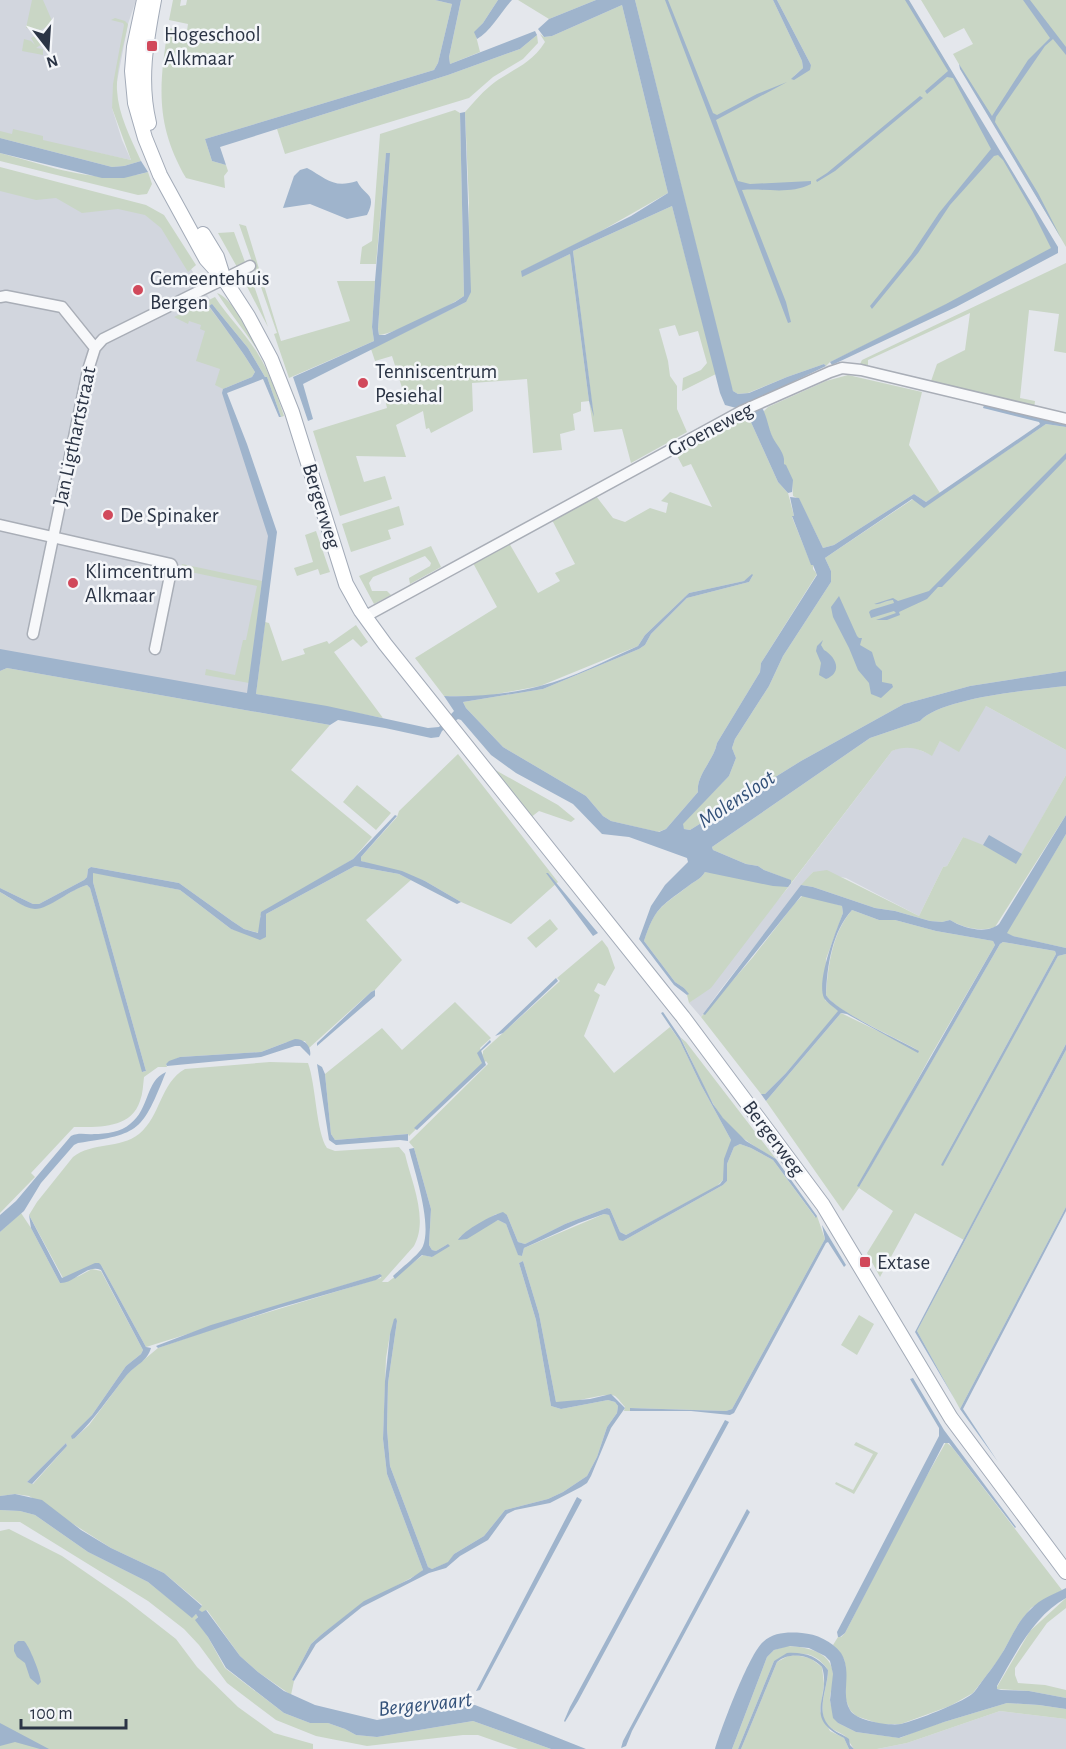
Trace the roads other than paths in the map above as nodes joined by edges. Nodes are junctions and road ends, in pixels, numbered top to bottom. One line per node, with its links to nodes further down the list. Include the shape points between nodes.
1 (144, 0): 3 (main road, Bergerweg)
2 (154, 0): 3 (main road, Bergerweg)
3 (141, 19): 5 (main road, Bergerweg, via 145,47 143,78 153,137 166,172 217,257)
4 (250, 266): 5 (street)
5 (224, 279): 7 (street, Jan Ligthartstraat, via 104,339); 11 (main road, Bergerweg, via 280,379 346,584)
6 (0, 297): 7 (street, via 63,308)
7 (95, 348): 10 (street, Jan Ligthartstraat)
8 (1066, 419): 11 (street, Groeneweg, via 849,368 830,372 746,409)
9 (0, 525): 10 (street)
10 (52, 537): 12 (street, Jan Ligthartstraat); 13 (street, via 171,564)
11 (372, 613): 14 (main road, Bergerweg, via 448,722 683,1017 824,1204 956,1425)
12 (33, 634)
13 (155, 649)
14 (1066, 1572)

